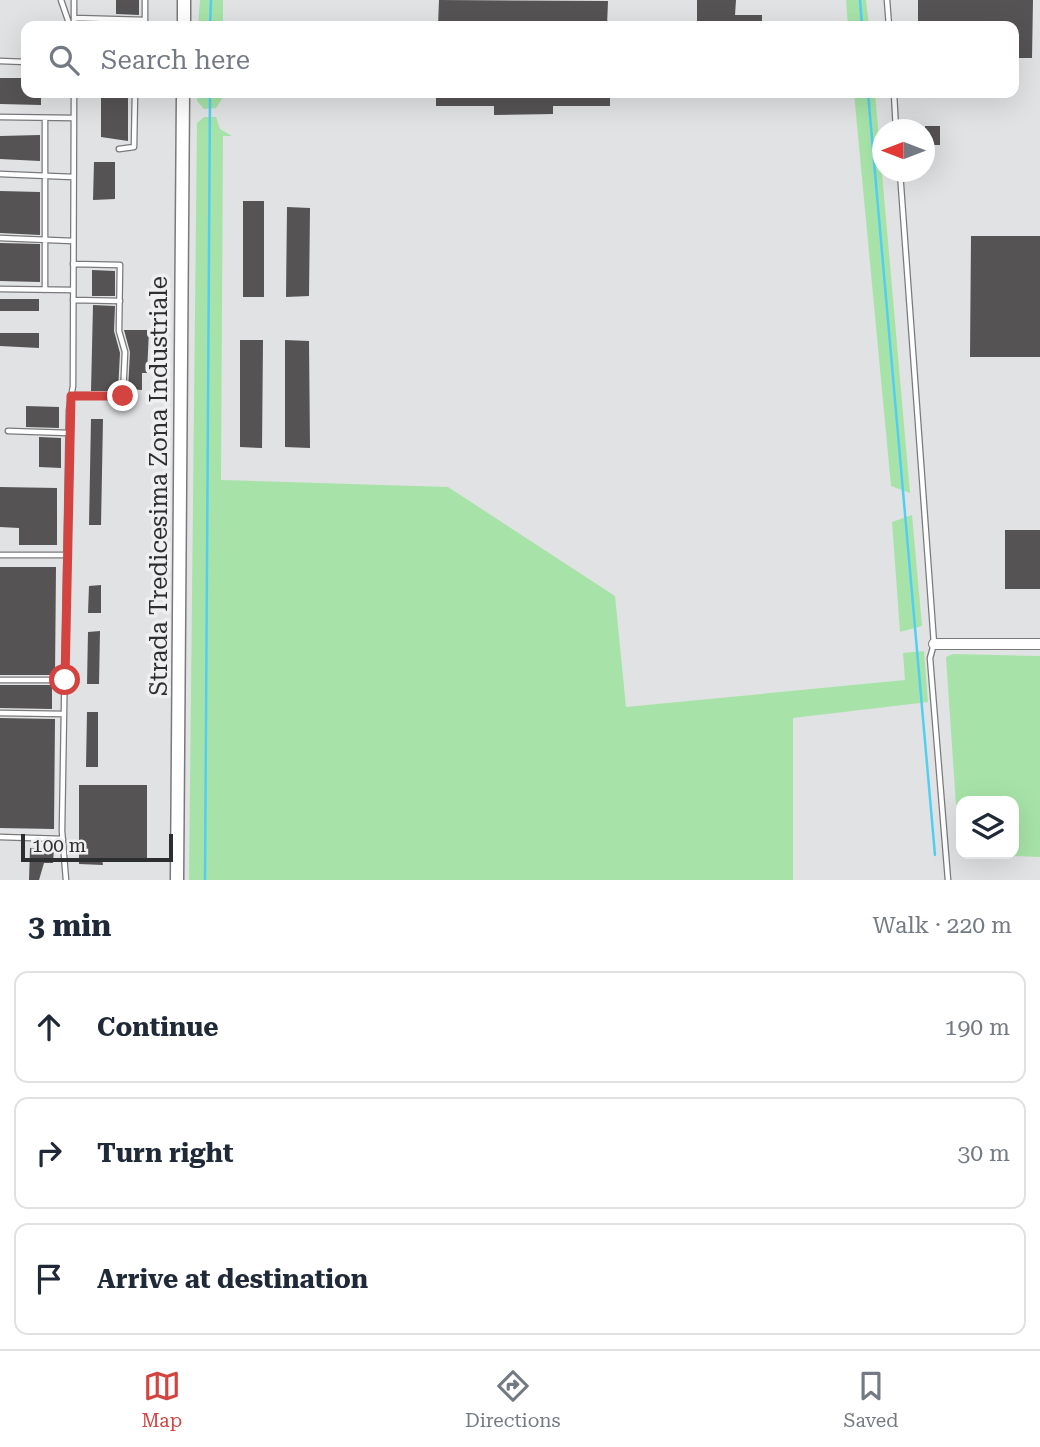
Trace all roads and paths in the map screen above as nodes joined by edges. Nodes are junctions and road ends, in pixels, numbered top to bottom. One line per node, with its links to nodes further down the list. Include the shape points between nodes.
1 (61, 0): 7 (lane)
2 (74, 0): 6 (lane)
3 (145, 0): 10 (lane)
4 (184, 0): 11 (street)
5 (887, 0): 12 (lane)
6 (74, 18): 8 (lane); 9 (lane)
7 (70, 21)
8 (73, 21)
9 (117, 21)
10 (145, 21)
11 (184, 21)
12 (889, 21)
13 (0, 61): 14 (lane)
14 (21, 62)
15 (74, 98): 21 (lane)
16 (135, 98): 23 (lane, via 134,147)
17 (183, 98): 51 (street, Strada Tredicesima Zona Industriale)
18 (894, 98): 22 (lane)
19 (0, 117): 20 (lane)
20 (45, 118): 21 (lane); 25 (lane)
21 (74, 118): 26 (lane)
22 (895, 119)
23 (119, 149)
24 (0, 174): 25 (lane)
25 (45, 176): 26 (lane); 29 (lane)
26 (73, 177): 30 (lane)
27 (901, 182): 42 (lane)
28 (0, 239): 29 (lane)
29 (45, 240): 30 (lane); 33 (lane)
30 (73, 240): 31 (lane)
31 (73, 264): 34 (lane); 36 (lane, via 120,265)
32 (0, 289): 33 (lane)
33 (45, 290): 34 (lane)
34 (73, 290): 35 (lane)
35 (73, 300): 36 (lane); 37 (lane)
36 (120, 300): 37 (lane, via 123,396)
37 (71, 396): 39 (lane)
38 (8, 431): 39 (lane)
39 (69, 433): 41 (lane)
40 (0, 555): 41 (lane)
41 (67, 555): 45 (lane)
42 (934, 644): 43 (street); 52 (lane, via 930,658)
43 (1040, 644)
44 (0, 680): 45 (lane)
45 (65, 680): 47 (lane)
46 (0, 713): 47 (lane)
47 (64, 714): 49 (lane)
48 (0, 836): 49 (lane)
49 (63, 839): 50 (lane)
50 (66, 880)
51 (177, 880)
52 (948, 880)

